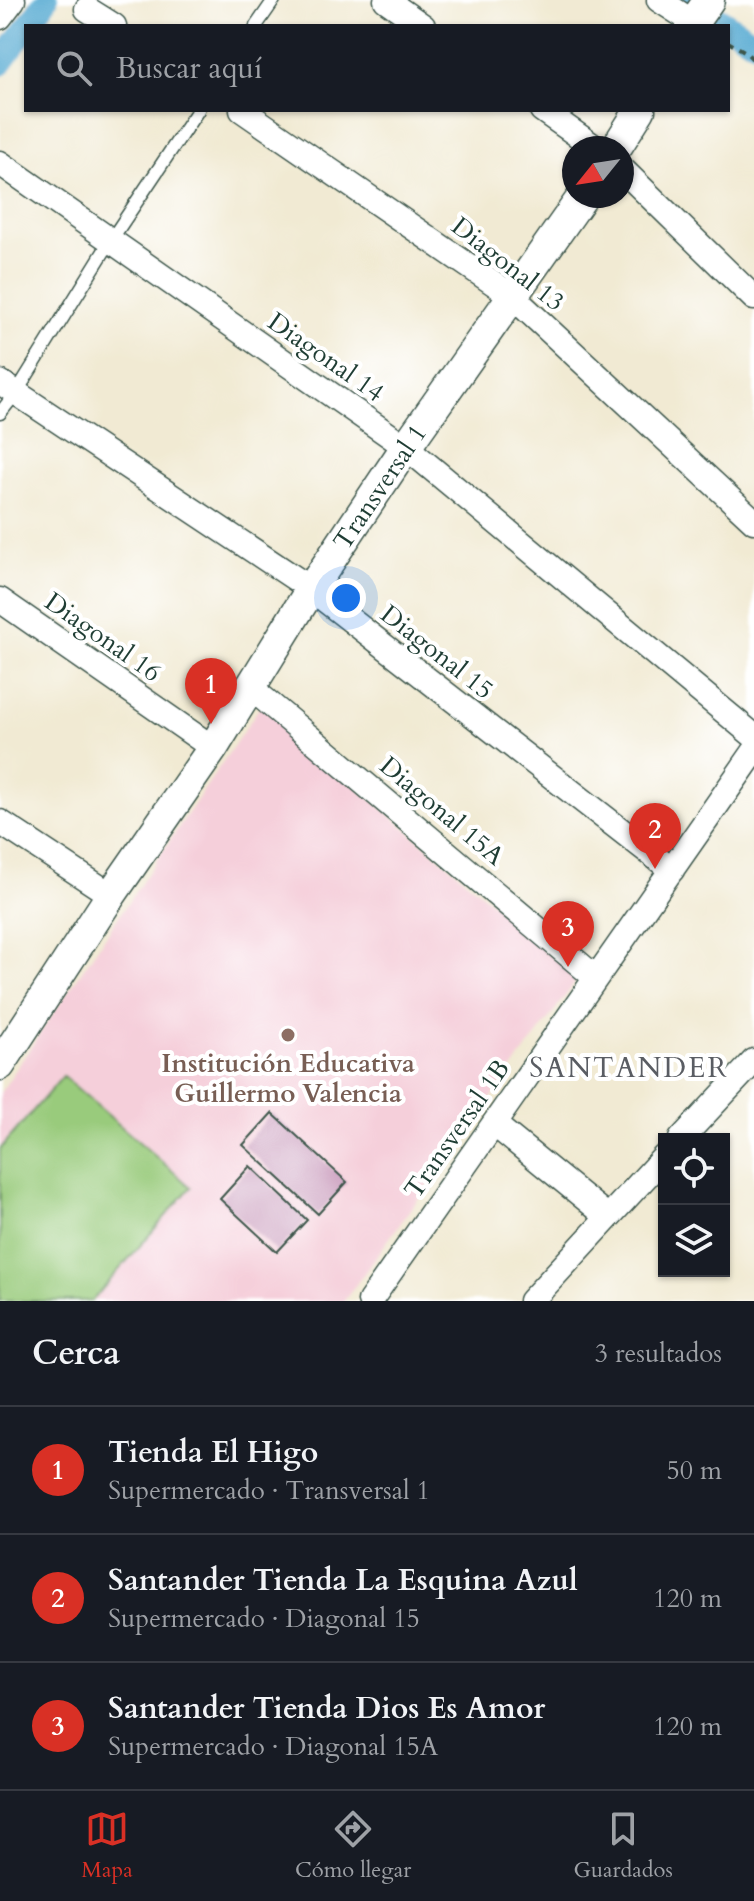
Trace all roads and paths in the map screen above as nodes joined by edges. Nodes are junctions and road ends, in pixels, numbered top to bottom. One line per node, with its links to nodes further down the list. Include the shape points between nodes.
1 (13, 0): 6 (street)
2 (274, 0): 9 (lane)
3 (386, 0): 10 (street)
4 (659, 0): 7 (street)
5 (87, 9): 8 (street)
6 (0, 17)
7 (697, 17)
8 (111, 24)
9 (257, 24)
10 (420, 24)
11 (730, 43): 12 (path)
12 (754, 61)
13 (197, 112): 22 (lane)
14 (245, 112): 23 (street, Diagonal 13)
15 (545, 112): 17 (street)
16 (639, 112): 18 (street)
17 (579, 136)
18 (624, 136)
19 (0, 163): 22 (street, Diagonal 14)
20 (634, 181): 24 (street)
21 (574, 208): 23 (street, Transversal 1)
22 (111, 240): 25 (lane); 27 (street, Diagonal 14)
23 (511, 295): 27 (street, Transversal 1); 28 (street, Diagonal 13)
24 (754, 298)
25 (8, 387): 26 (lane); 29 (street, Diagonal 15)
26 (0, 413)
27 (406, 447): 29 (street, Transversal 1); 32 (street, Diagonal 14)
28 (754, 521)
29 (311, 589): 31 (street, Transversal 1); 36 (street, Diagonal 15)
30 (0, 600): 33 (street, Diagonal 16)
31 (251, 688): 33 (street, Transversal 1); 38 (street, Diagonal 15A)
32 (754, 736)
33 (213, 748): 37 (street, Transversal 1)
34 (754, 752): 36 (street, Transversal 1B)
35 (0, 822): 37 (street)
36 (672, 870): 38 (street, Transversal 1B)
37 (111, 895): 39 (street, Transversal 1)
38 (596, 978): 41 (street, Transversal 1B)
39 (5, 1046)
40 (754, 1061): 42 (street)
41 (494, 1124): 44 (street); 45 (street, Transversal 1B)
42 (687, 1133)
43 (658, 1163): 44 (street)
44 (608, 1217): 46 (street)
45 (370, 1301)
46 (531, 1301)

